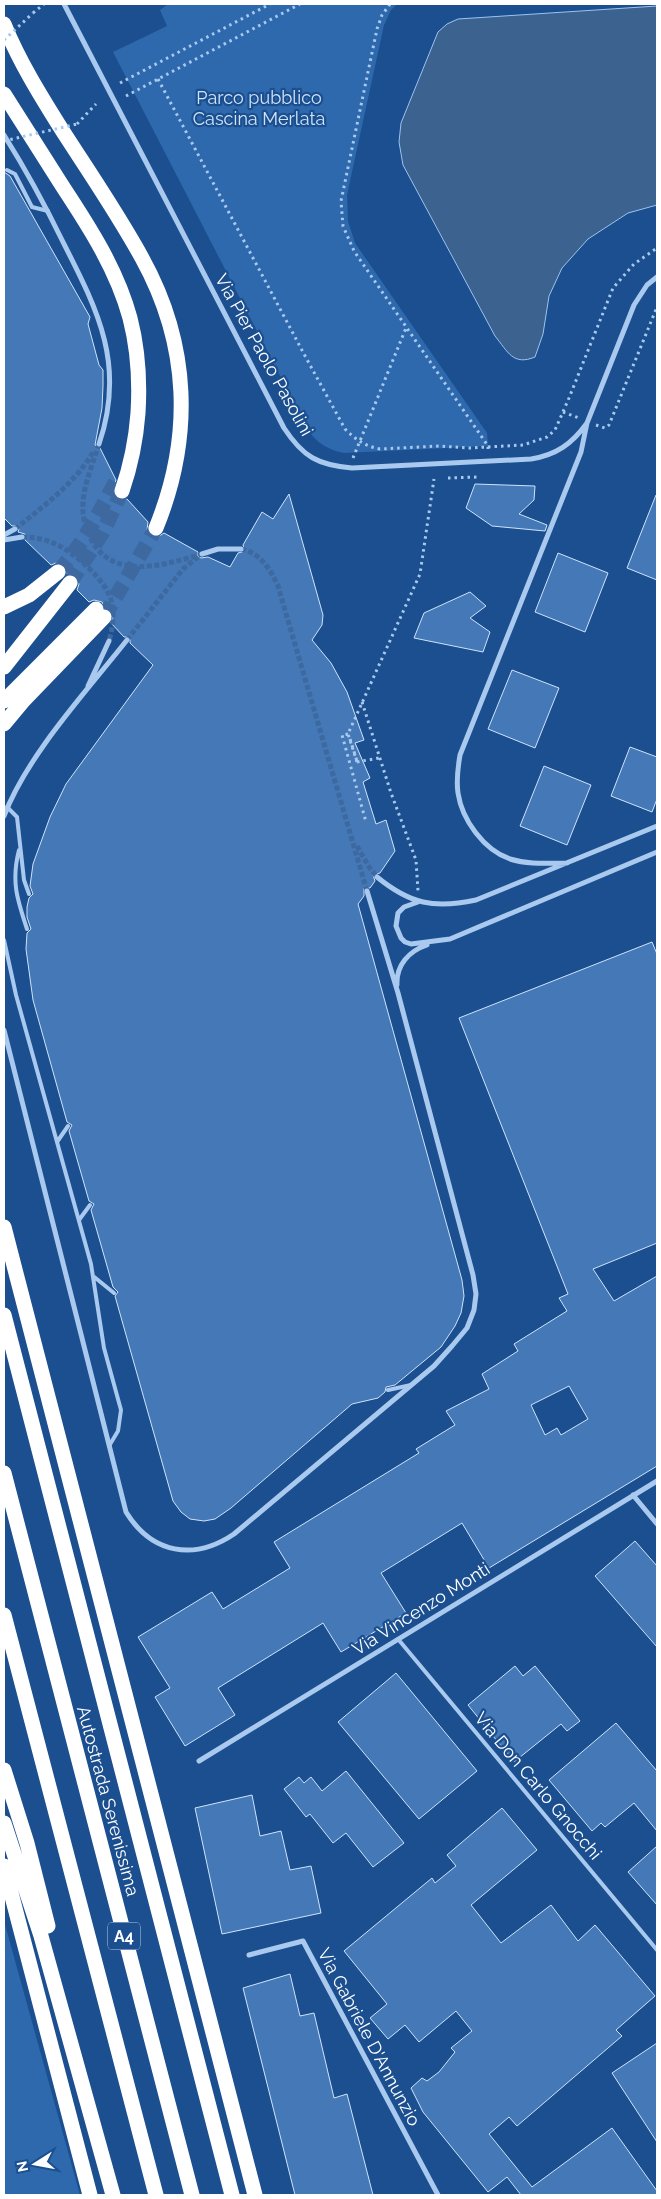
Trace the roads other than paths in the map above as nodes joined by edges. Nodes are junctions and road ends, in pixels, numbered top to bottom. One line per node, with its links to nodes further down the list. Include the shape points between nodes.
1 (64, 4): 8 (street, Via Pier Paolo Pasolini, via 295,446 312,459 352,468 531,460 562,449)
2 (4, 24): 11 (highway, via 31,81 142,258 171,324 180,375 181,428 174,476)
3 (4, 94): 10 (highway, via 87,224 116,278 130,319 135,343 138,400)
4 (4, 135): 6 (street)
5 (7, 170): 6 (lane, via 15,174 32,207)
6 (48, 211): 9 (street, via 92,300 106,346 110,400)
7 (657, 277): 8 (street, Via Pier Paolo Pasolini, via 647,285 634,305)
8 (587, 423): 32 (street, Via Pier Paolo Pasolini, via 581,452 460,755 457,773 463,812 487,845 508,859 528,863)
9 (99, 444)
10 (119, 486)
11 (156, 528)
12 (15, 529): 13 (street)
13 (4, 535)
14 (22, 537): 15 (street)
15 (4, 540)
16 (241, 549): 17 (street, via 218,549)
17 (202, 554)
18 (58, 572): 20 (highway, via 30,595)
19 (70, 583): 23 (highway)
20 (4, 607)
21 (127, 640): 24 (street)
22 (109, 641): 24 (street)
23 (4, 667)
24 (85, 693): 27 (street, via 23,776)
25 (4, 701): 26 (highway, via 100,613)
26 (4, 724)
27 (8, 807): 28 (street); 30 (lane, via 16,817)
28 (4, 816)
29 (657, 826): 32 (street)
30 (19, 848): 35 (lane); 37 (lane, via 14,869 15,886)
31 (657, 852): 39 (street, via 450,939)
32 (567, 863): 36 (street, via 476,900 444,905)
33 (377, 877): 36 (street)
34 (367, 891): 40 (street)
35 (29, 894)
36 (418, 902): 39 (street, via 398,913 398,932 405,942 411,944)
37 (27, 929)
38 (4, 940): 43 (lane)
39 (437, 941): 40 (street, via 420,947 406,958 398,971)
40 (398, 993): 50 (street, via 476,1294 467,1328 434,1366)
41 (4, 1030): 52 (street)
42 (68, 1126): 43 (lane)
43 (57, 1142): 45 (lane)
44 (90, 1205): 45 (lane)
45 (79, 1220): 47 (lane)
46 (4, 1227): 66 (highway)
47 (93, 1276): 48 (lane); 52 (lane, via 104,1348 120,1410 118,1431)
48 (114, 1293)
49 (4, 1315): 71 (highway)
50 (412, 1385): 51 (lane); 52 (street, via 234,1534 220,1544 206,1548 174,1549 145,1536 126,1512)
51 (388, 1390)
52 (109, 1446)
53 (4, 1473): 70 (highway, Autostrada Serenissima / A4)
54 (657, 1481): 55 (street, Via Vincenzo Monti)
55 (633, 1495): 56 (street); 58 (street, Via Vincenzo Monti)
56 (657, 1524)
57 (4, 1616): 69 (highway, A4)
58 (398, 1639): 59 (street, Via Vincenzo Monti); 63 (lane, Via Don Carlo Gnocchi)
59 (199, 1761)
60 (4, 1770): 65 (highway, via 27,1843 73,2020)
61 (4, 1824): 65 (highway, via 41,1936)
62 (4, 1866): 67 (highway)
63 (657, 1950)
64 (249, 1955): 74 (street, Via Gabriele D'Annunzio, via 303,1941)
65 (99, 2144): 68 (highway)
66 (242, 2147): 72 (highway); 73 (highway)
67 (90, 2195)
68 (113, 2195)
69 (156, 2195)
70 (192, 2195)
71 (232, 2195)
72 (255, 2195)
73 (259, 2195)
74 (438, 2195)

